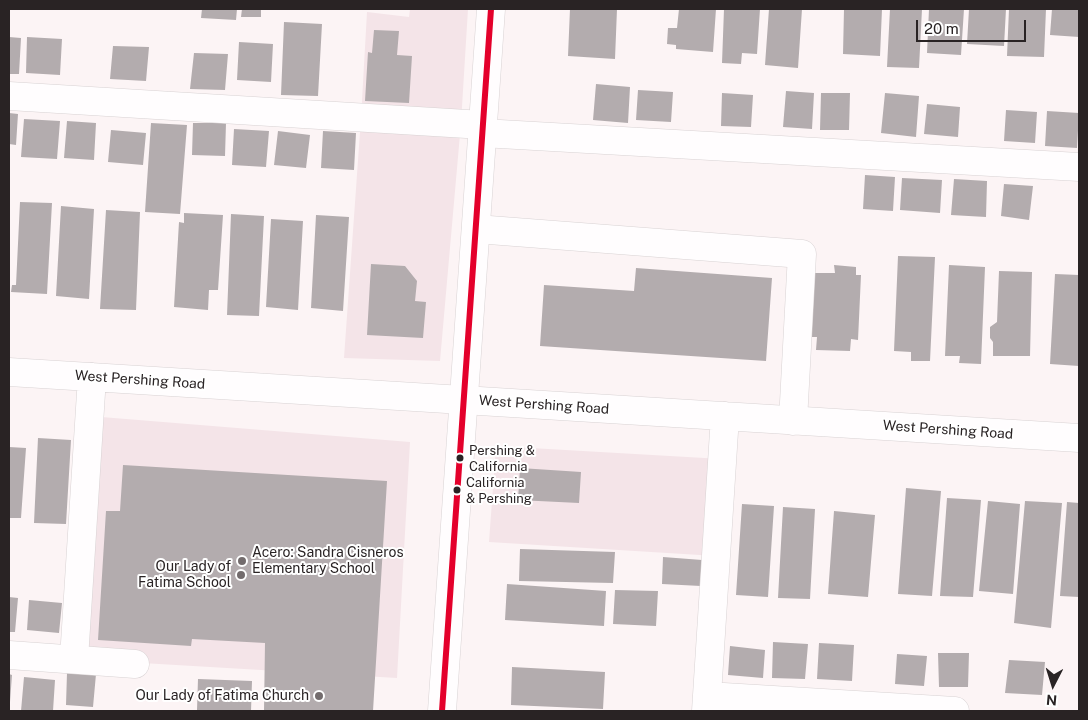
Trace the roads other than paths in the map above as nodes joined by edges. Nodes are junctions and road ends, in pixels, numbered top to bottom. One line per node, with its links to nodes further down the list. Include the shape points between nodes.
1 (491, 9): 3 (street)
2 (9, 96): 3 (street)
3 (483, 129): 4 (street); 5 (street)
4 (1079, 167)
5 (476, 229): 8 (street); 10 (street, via 802,254)
6 (9, 372): 7 (street, West Pershing Road)
7 (92, 377): 8 (street, West Pershing Road); 13 (street)
8 (464, 400): 9 (street, West Pershing Road); 16 (street)
9 (725, 416): 10 (street, West Pershing Road); 15 (street)
10 (793, 421): 11 (street, West Pershing Road)
11 (1079, 438)
12 (9, 655): 13 (street)
13 (74, 659): 14 (street)
14 (135, 664)
15 (706, 704): 17 (street)
16 (442, 711)
17 (955, 711)

